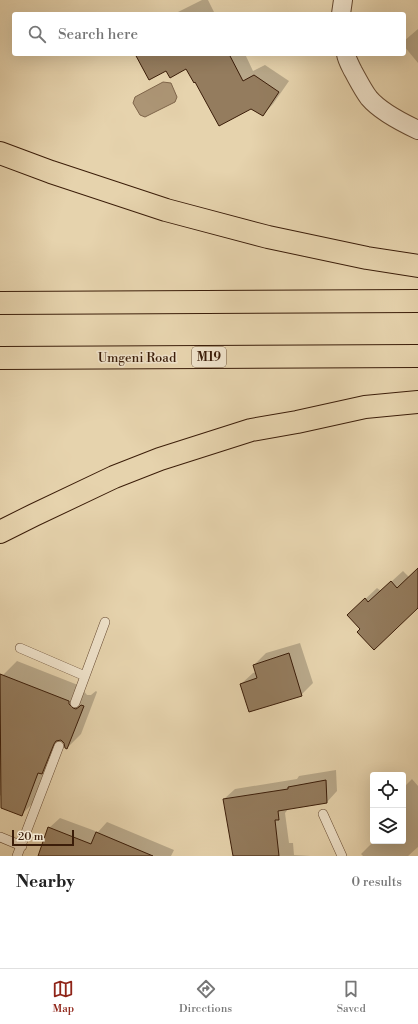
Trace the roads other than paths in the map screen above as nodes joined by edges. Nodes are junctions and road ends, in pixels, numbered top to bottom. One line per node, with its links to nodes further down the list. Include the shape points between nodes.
1 (343, 0): 2 (street)
2 (341, 12)
3 (346, 56): 4 (street, via 358,82 370,98 404,124)
4 (418, 130)
5 (0, 153): 6 (highway, via 166,210 268,237)
6 (418, 266)
7 (418, 301): 8 (highway)
8 (0, 303)
9 (418, 356): 10 (highway, Umgeni Road / M19)
10 (0, 358)
11 (418, 402): 12 (highway, via 364,407 244,432 114,477)
12 (0, 532)
13 (105, 622): 15 (lane)
14 (20, 648): 15 (lane)
15 (85, 676): 16 (lane)
16 (75, 703)
17 (59, 746): 20 (lane)
18 (323, 814): 22 (lane)
19 (0, 837): 20 (lane)
20 (22, 846): 21 (lane)
21 (17, 856)
22 (342, 856)

